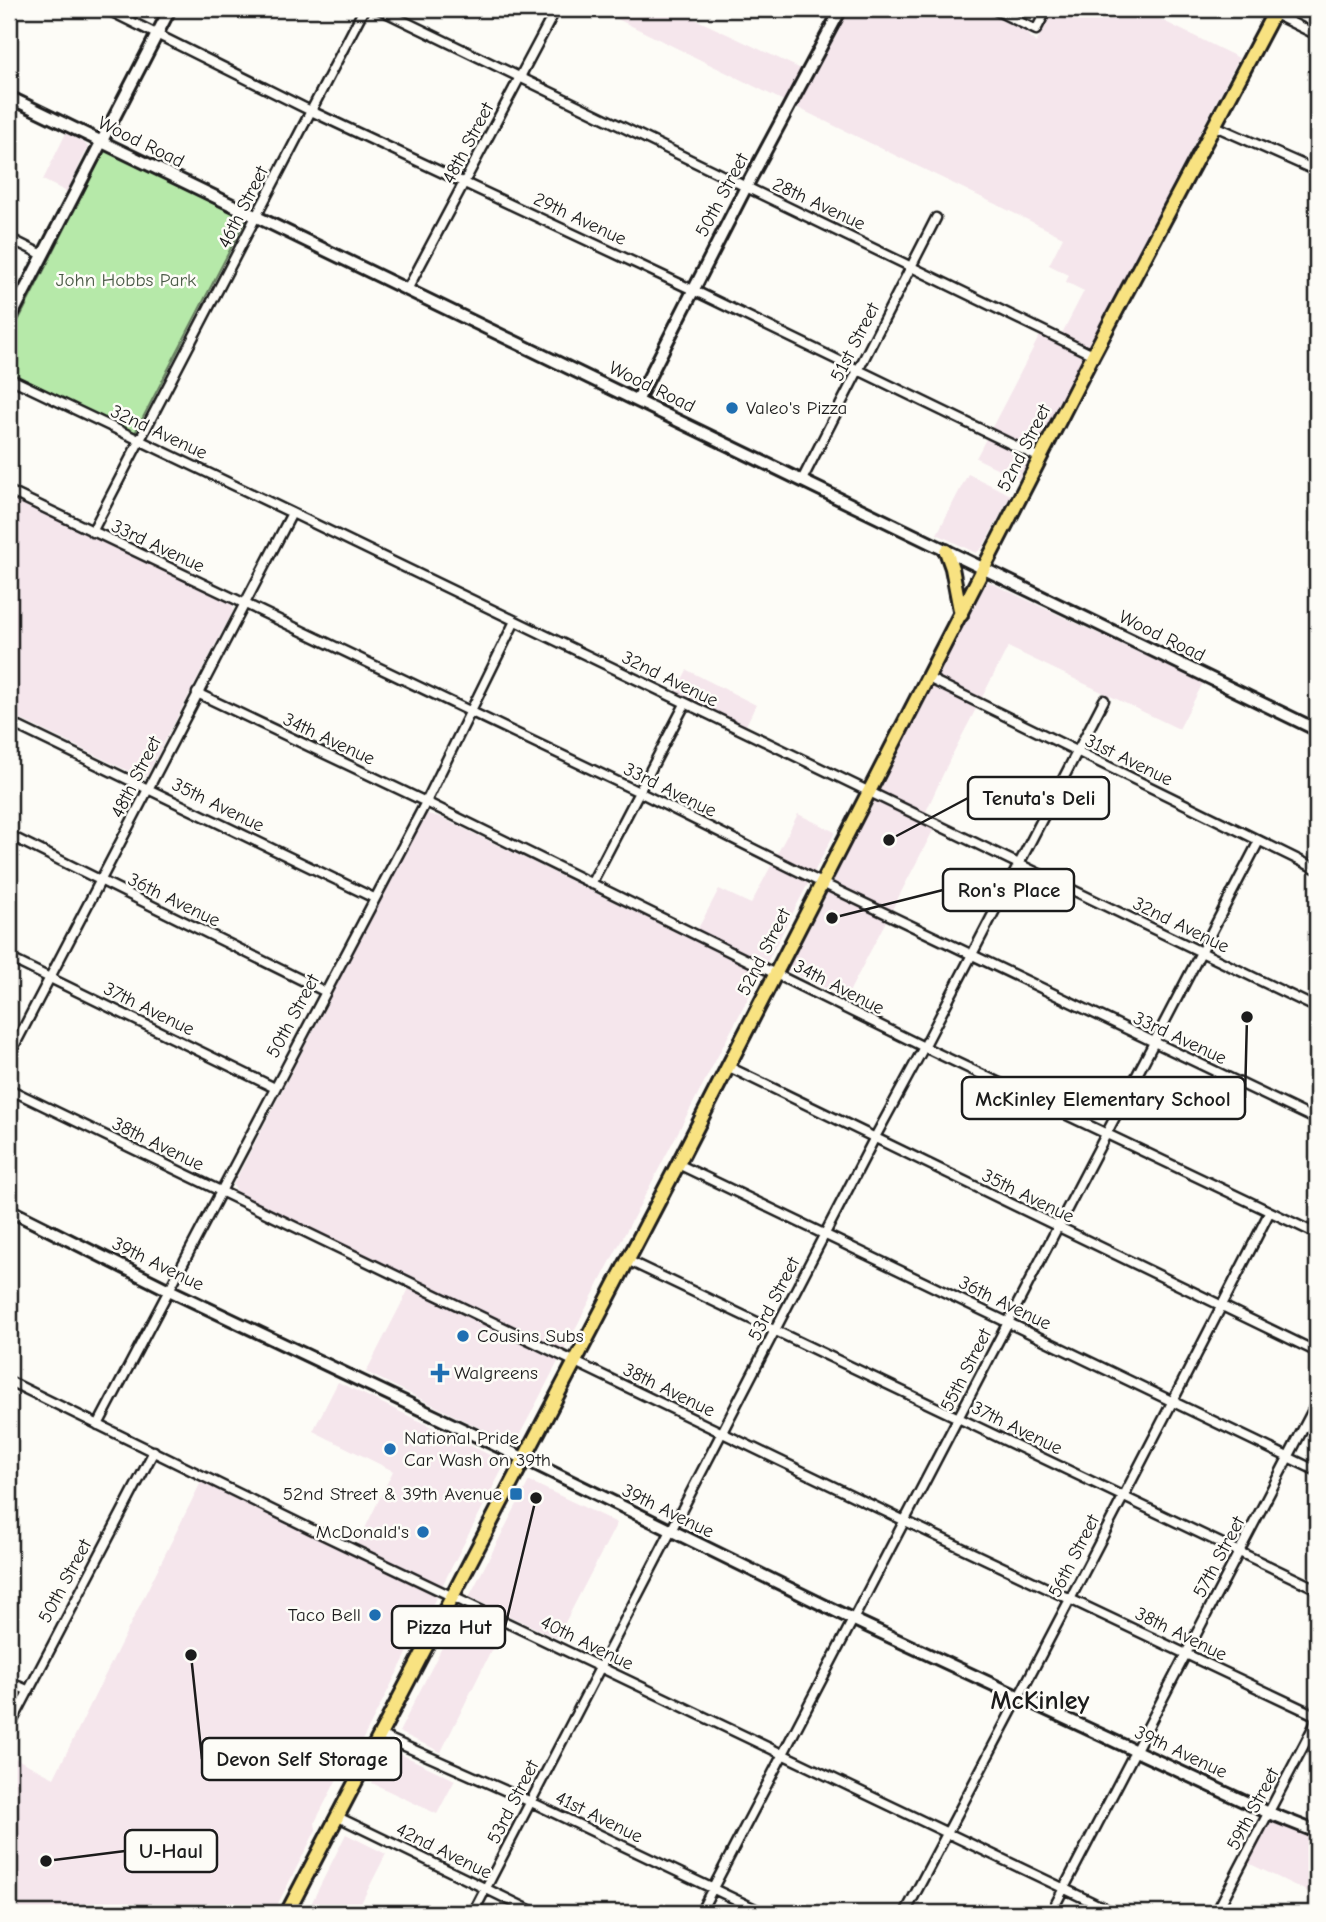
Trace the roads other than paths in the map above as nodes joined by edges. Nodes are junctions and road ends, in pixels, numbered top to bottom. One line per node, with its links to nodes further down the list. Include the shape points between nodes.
1 (106, 9): 10 (street, 29th Avenue)
2 (170, 9): 10 (street)
3 (364, 9): 14 (street, 46th Street)
4 (380, 9): 12 (street, 28th Avenue)
5 (556, 9): 12 (street, 48th Street)
6 (841, 9): 19 (street, 50th Street)
7 (993, 9): 8 (street, via 1036,30)
8 (1047, 9)
9 (1271, 10): 11 (street); 15 (main road, 52nd Street)
10 (157, 33): 14 (street, 29th Avenue); 16 (street)
11 (1317, 34)
12 (520, 77): 18 (street, 48th Street); 19 (street, 28th Avenue)
13 (9, 97): 16 (street, Wood Road)
14 (311, 111): 18 (street, 29th Avenue); 20 (street, 46th Street)
15 (1215, 126): 17 (street); 28 (main road, 52nd Street)
16 (101, 141): 20 (street, Wood Road); 23 (street)
17 (1317, 171)
18 (466, 183): 25 (street, 48th Street); 26 (street, 29th Avenue)
19 (746, 187): 24 (street, 28th Avenue); 26 (street, 50th Street)
20 (257, 215): 25 (street, Wood Road); 32 (street, 46th Street)
21 (936, 218): 24 (street, 51st Street)
22 (9, 238): 23 (street)
23 (43, 254): 27 (street)
24 (912, 266): 28 (street, 28th Avenue); 29 (street, 51st Street)
25 (407, 290): 31 (street, Wood Road)
26 (693, 290): 29 (street, 29th Avenue); 31 (street, 50th Street)
27 (9, 321)
28 (1093, 355): 33 (main road, 52nd Street)
29 (858, 370): 33 (street, 29th Avenue); 34 (street, 51st Street)
30 (9, 378): 32 (street, 32nd Avenue)
31 (638, 399): 34 (street, Wood Road)
32 (139, 440): 36 (street, 32nd Avenue); 37 (street, 46th Street)
33 (1040, 458): 39 (main road, 52nd Street)
34 (802, 480): 38 (street, Wood Road)
35 (9, 491): 37 (street, 33rd Avenue)
36 (292, 513): 40 (street, 48th Street); 42 (street, 32nd Avenue)
37 (92, 532): 40 (street, 33rd Avenue)
38 (946, 551): 39 (street, Wood Road); 41 (main road)
39 (984, 570): 41 (main road, 52nd Street); 49 (street, Wood Road)
40 (245, 604): 44 (street, 48th Street); 47 (street, 33rd Avenue)
41 (961, 615): 43 (main road, 52nd Street)
42 (515, 621): 46 (street, 32nd Avenue); 47 (street, 50th Street)
43 (928, 678): 50 (street, 31st Avenue); 53 (main road, 52nd Street)
44 (197, 694): 51 (street, 48th Street); 54 (street, 34th Avenue)
45 (1104, 700): 50 (street, 53rd Street)
46 (685, 704): 52 (street); 53 (street, 32nd Avenue)
47 (471, 712): 52 (street, 33rd Avenue); 54 (street, 50th Street)
48 (9, 722): 51 (street, 35th Avenue)
49 (1317, 730)
50 (1077, 752): 56 (street, 31st Avenue); 57 (street, 53rd Street)
51 (147, 789): 59 (street, 48th Street); 62 (street, 35th Avenue)
52 (639, 792): 60 (street, 33rd Avenue); 61 (street)
53 (869, 792): 57 (street, 32nd Avenue); 60 (main road, 52nd Street)
54 (426, 802): 61 (street, 34th Avenue); 62 (street, 50th Street)
55 (9, 835): 59 (street, 36th Avenue)
56 (1259, 841): 58 (street, 31st Avenue); 63 (street, 55th Street)
57 (1018, 863): 63 (street, 32nd Avenue); 64 (street, 53rd Street)
58 (1317, 869)
59 (99, 881): 67 (street, 48th Street); 68 (street, 36th Avenue)
60 (822, 883): 64 (street, 33rd Avenue); 66 (main road, 52nd Street)
61 (591, 884): 66 (street, 34th Avenue)
62 (374, 898): 68 (street, 50th Street)
63 (1201, 952): 69 (street, 32nd Avenue); 70 (street, 55th Street)
64 (971, 954): 70 (street, 33rd Avenue); 71 (street, 53rd Street)
65 (9, 958): 67 (street, 37th Avenue)
66 (775, 972): 71 (street, 34th Avenue); 73 (main road, 52nd Street)
67 (50, 977): 72 (street, 48th Street); 74 (street, 37th Avenue)
68 (326, 992): 74 (street, 50th Street)
69 (1317, 1008)
70 (1153, 1042): 76 (street, 33rd Avenue); 77 (street, 55th Street)
71 (924, 1047): 77 (street, 34th Avenue); 78 (street, 53rd Street)
72 (9, 1056)
73 (727, 1066): 78 (street, 35th Avenue); 79 (main road, 52nd Street)
74 (275, 1088): 80 (street, 50th Street)
75 (9, 1089): 80 (street, 38th Avenue)
76 (1317, 1120)
77 (1106, 1133): 82 (street, 34th Avenue); 83 (street, 55th Street)
78 (874, 1139): 83 (street, 35th Avenue); 84 (street, 53rd Street)
79 (678, 1164): 84 (street, 36th Avenue); 86 (main road, 52nd Street)
80 (220, 1192): 87 (street, 50th Street); 92 (street, 38th Avenue)
81 (9, 1210): 87 (street, 39th Avenue)
82 (1269, 1213): 85 (street, 34th Avenue); 88 (street, 56th Street)
83 (1056, 1228): 88 (street, 35th Avenue); 89 (street, 55th Street)
84 (825, 1234): 89 (street, 36th Avenue); 90 (street, 53rd Street)
85 (1317, 1234)
86 (628, 1259): 90 (street, 37th Avenue); 92 (main road, 52nd Street)
87 (169, 1290): 97 (street, 50th Street); 100 (street, 39th Avenue)
88 (1221, 1306): 91 (street, 35th Avenue); 95 (street, 56th Street)
89 (1008, 1322): 95 (street, 36th Avenue); 96 (street, 55th Street)
90 (775, 1330): 96 (street, 37th Avenue); 98 (street, 53rd Street)
91 (1317, 1352)
92 (574, 1361): 98 (street, 38th Avenue); 100 (main road, 52nd Street)
93 (9, 1381): 97 (street, 40th Avenue)
94 (1317, 1402): 101 (street, 57th Street)
95 (1173, 1404): 101 (street, 36th Avenue); 103 (street, 56th Street)
96 (959, 1417): 103 (street, 37th Avenue); 104 (street, 55th Street)
97 (97, 1425): 99 (street, 40th Avenue)
98 (722, 1433): 104 (street, 38th Avenue); 105 (street, 53rd Street)
99 (153, 1451): 108 (street, 40th Avenue); 114 (street, 50th Street)
100 (523, 1458): 105 (street, 39th Avenue); 108 (main road, 52nd Street)
101 (1289, 1458): 102 (street, 36th Avenue); 106 (street, 57th Street)
102 (1317, 1471)
103 (1122, 1496): 106 (street, 37th Avenue); 109 (street, 56th Street)
104 (905, 1521): 109 (street, 38th Avenue); 110 (street, 55th Street)
105 (670, 1531): 110 (street, 39th Avenue); 112 (street, 53rd Street)
106 (1240, 1552): 107 (street, 37th Avenue); 111 (street, 57th Street)
107 (1317, 1588)
108 (452, 1597): 112 (street, 40th Avenue); 118 (main road, 52nd Street)
109 (1070, 1598): 111 (street, 38th Avenue); 115 (street, 56th Street)
110 (852, 1619): 115 (street, 39th Avenue); 120 (street, 55th Street)
111 (1186, 1654): 116 (street, 38th Avenue); 119 (street, 57th Street)
112 (600, 1667): 120 (street, 40th Avenue); 121 (street, 53rd Street)
113 (9, 1682): 114 (street)
114 (27, 1690): 117 (street, 50th Street)
115 (1018, 1695): 119 (street, 39th Avenue); 124 (street, 56th Street)
116 (1317, 1718): 122 (street, 59th Street)
117 (9, 1728)
118 (380, 1735): 121 (street, 41st Avenue); 123 (main road, 52nd Street)
119 (1135, 1750): 122 (street, 39th Avenue); 126 (street, 57th Street)
120 (782, 1754): 124 (street, 40th Avenue); 128 (street, 55th Street)
121 (531, 1802): 127 (street, 53rd Street); 128 (street, 41st Avenue)
122 (1269, 1814): 125 (street, 39th Avenue); 138 (street, 59th Street)
123 (338, 1816): 127 (street, 42nd Avenue); 129 (main road, 52nd Street)
124 (948, 1832): 126 (street, 40th Avenue); 135 (street, 56th Street)
125 (1317, 1832)
126 (1065, 1888): 136 (street, 57th Street); 137 (street, 40th Avenue)
127 (486, 1889): 131 (street, 53rd Street); 132 (street, 42nd Avenue)
128 (712, 1889): 133 (street, 55th Street); 134 (street, 41st Avenue)
129 (289, 1910): 130 (street)
130 (306, 1913)
131 (473, 1913)
132 (536, 1913)
133 (700, 1913)
134 (765, 1913)
135 (905, 1913)
136 (1051, 1913)
137 (1115, 1913)
138 (1216, 1913)

